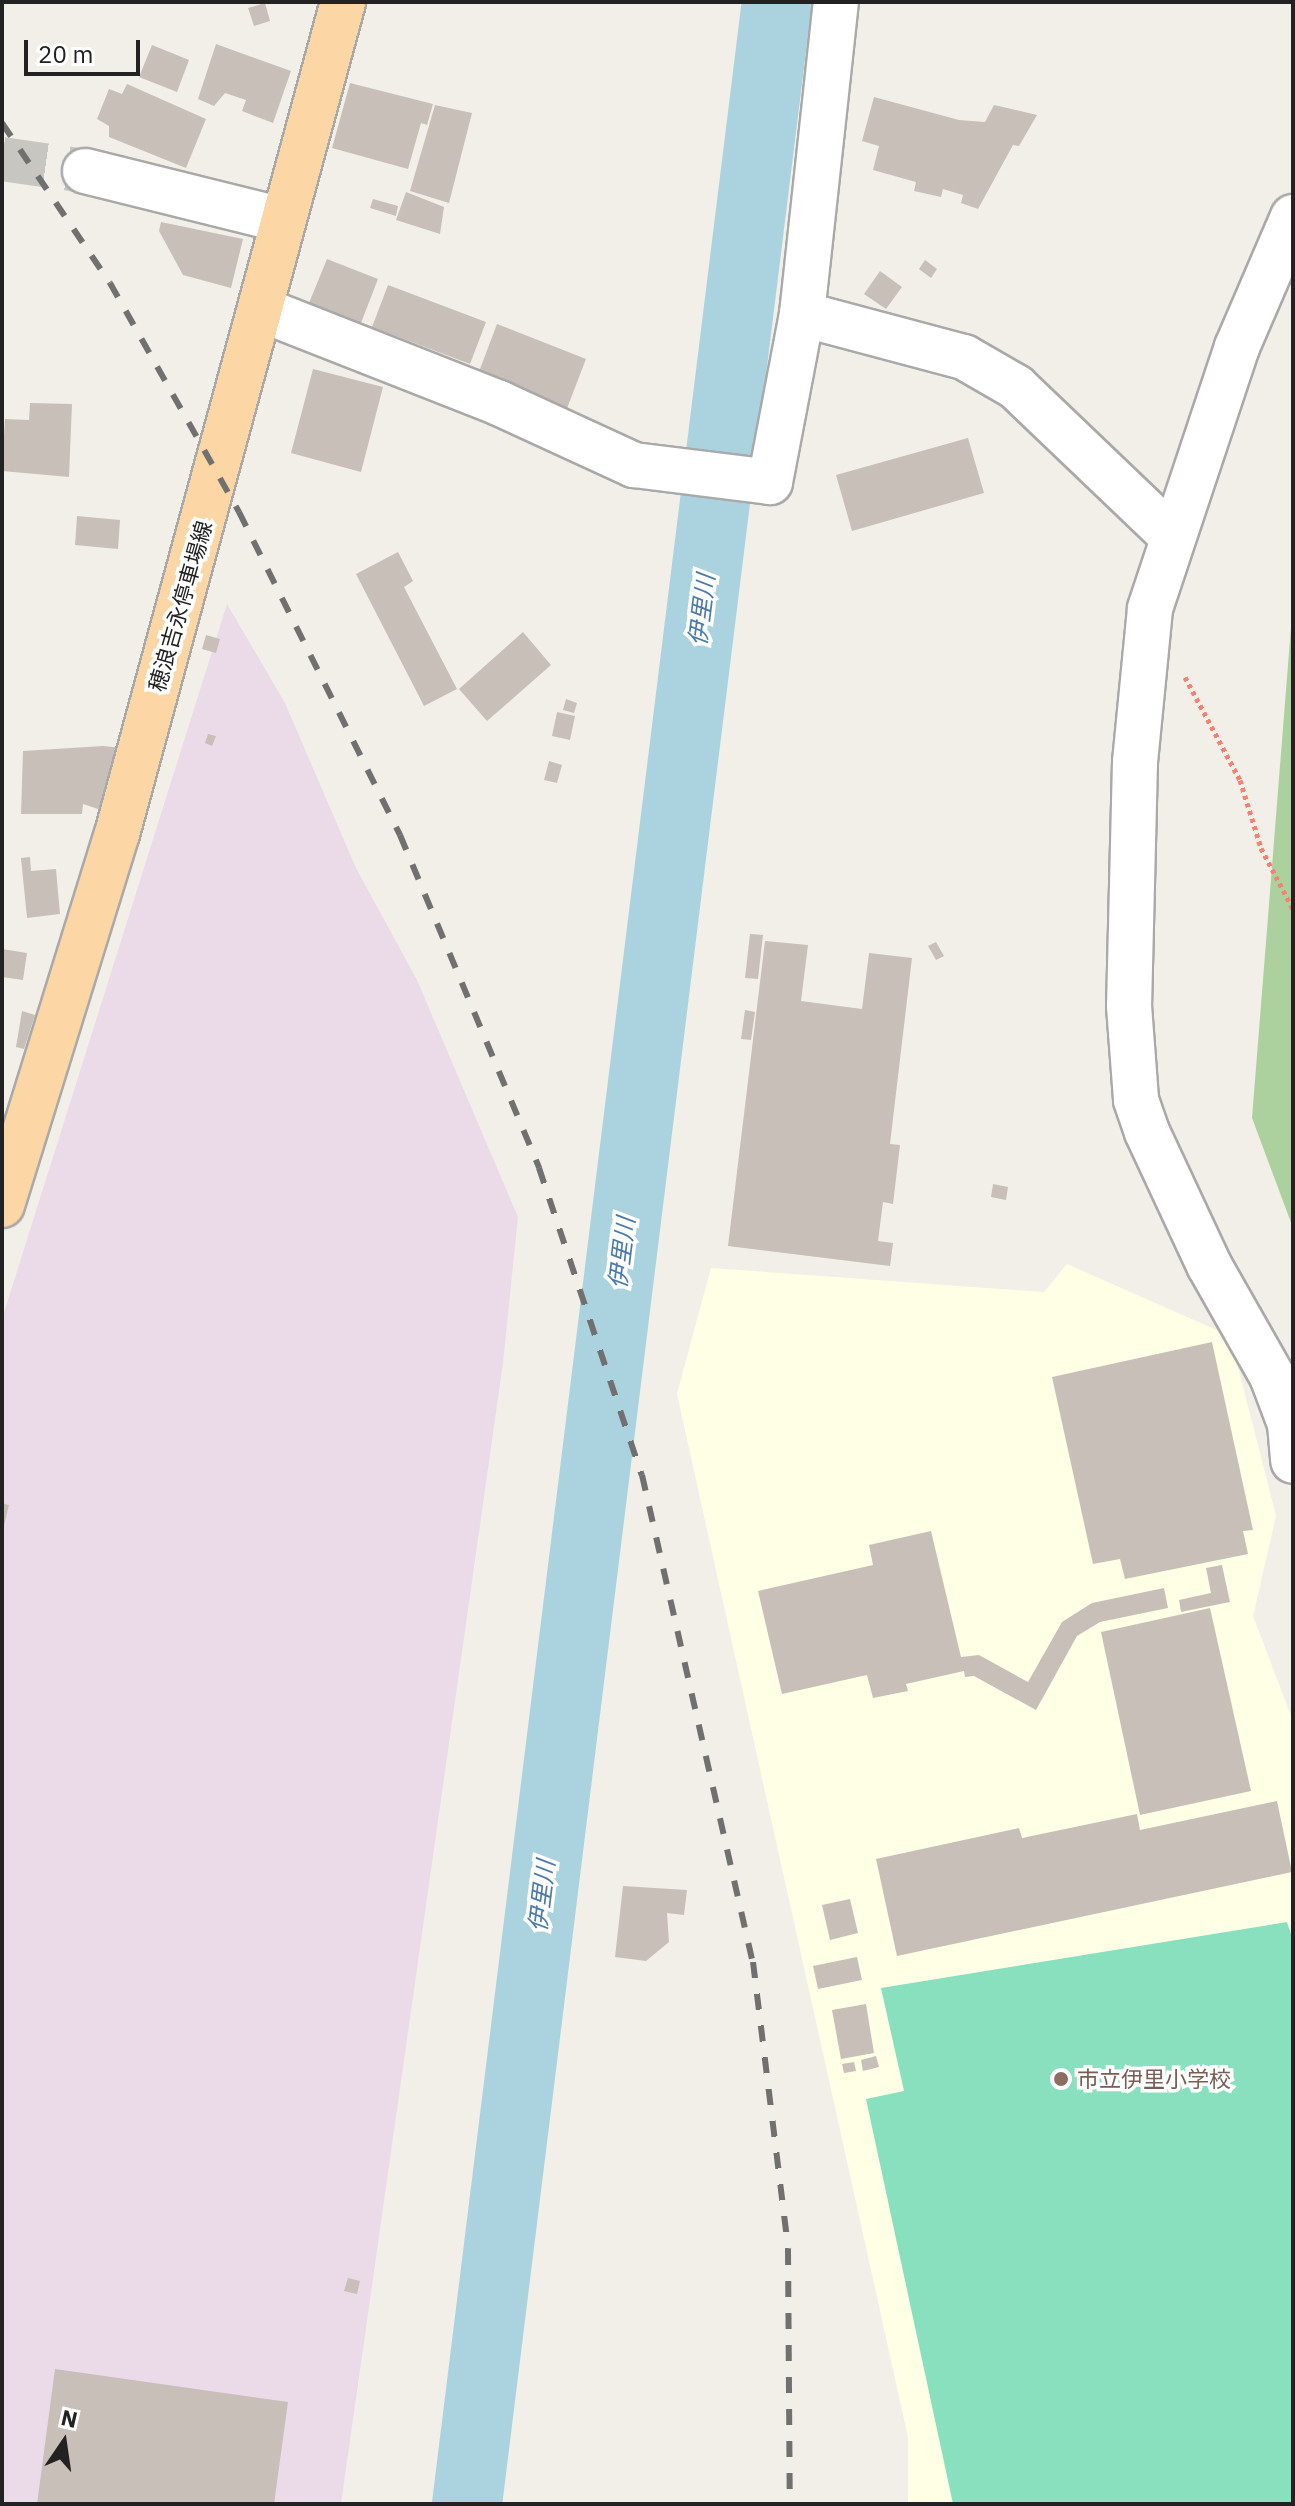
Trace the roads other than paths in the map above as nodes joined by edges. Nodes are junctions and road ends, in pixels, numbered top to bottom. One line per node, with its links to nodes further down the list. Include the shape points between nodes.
1 (343, 2): 5 (main road, 穂浪吉永停車場線)
2 (836, 2): 7 (street)
3 (85, 171): 5 (street)
4 (1293, 217): 8 (street, via 1237,347)
5 (283, 220): 6 (main road, 穂浪吉永停車場線)
6 (263, 310): 7 (street, via 499,403 634,465 770,482); 9 (main road, 穂浪吉永停車場線, via 117,834)
7 (802, 314): 8 (street, via 964,357 1016,387)
8 (1171, 535): 10 (street, via 1150,609 1135,762 1129,1006 1136,1100 1209,1265 1272,1376 1290,1424)
9 (2, 1205)
10 (1293, 1461)

